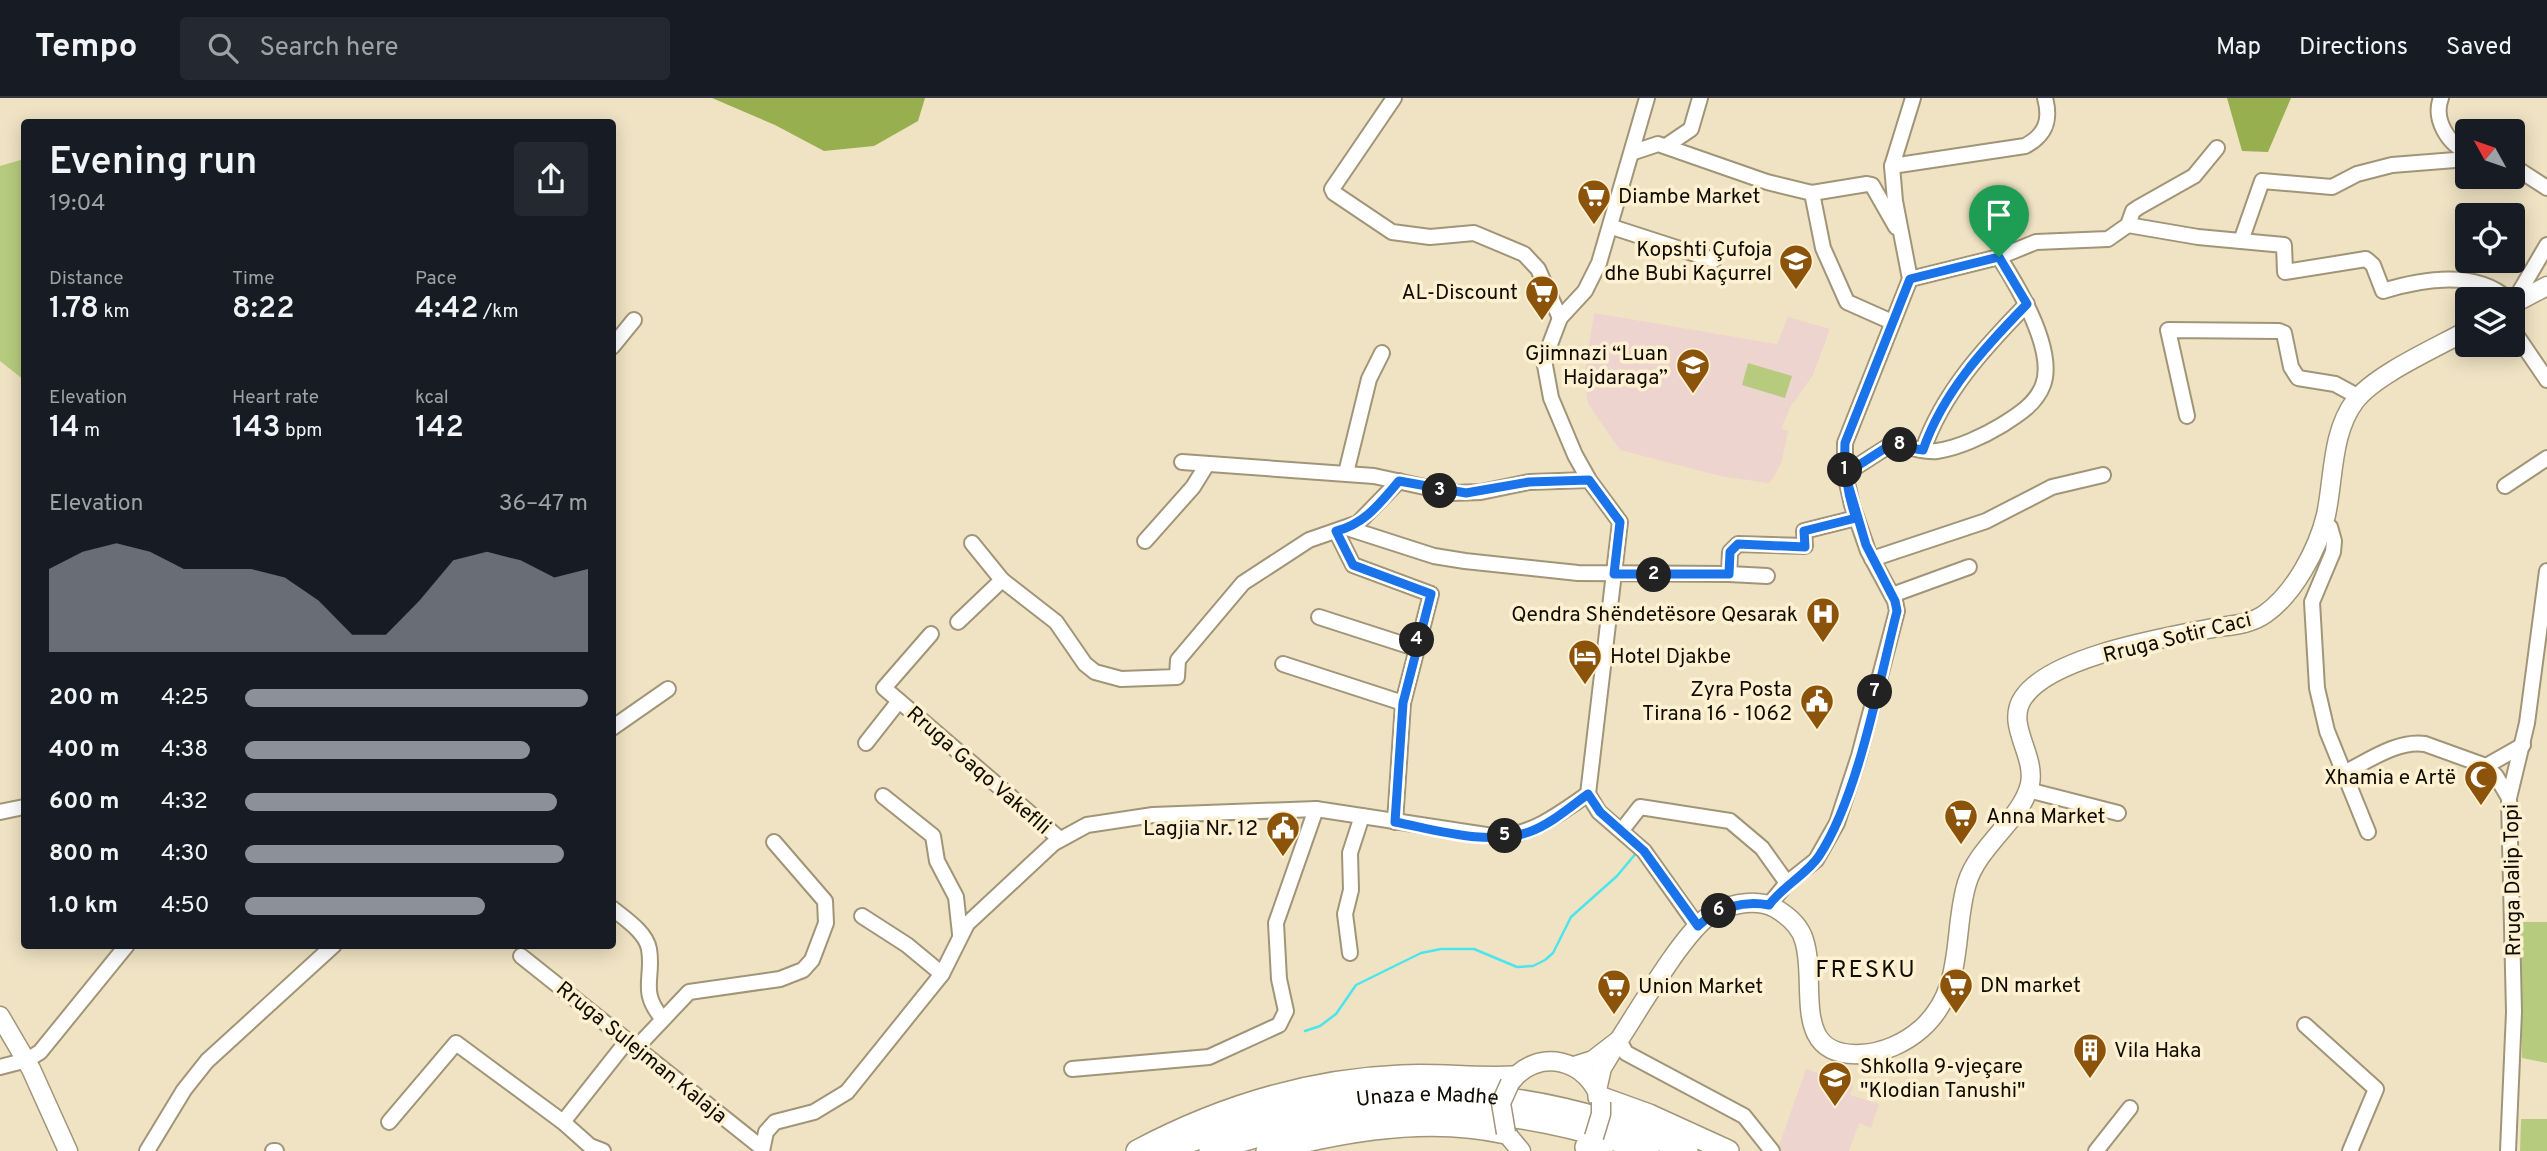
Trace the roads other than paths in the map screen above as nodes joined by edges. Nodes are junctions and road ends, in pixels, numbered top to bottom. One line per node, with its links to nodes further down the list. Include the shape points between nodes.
1 (1394, 98): 29 (street, via 1344,170 1334,193 1392,232 1430,237 1474,233 1524,254 1538,269)
2 (1647, 98): 10 (street)
3 (1700, 98): 8 (street, via 1691,129)
4 (1913, 98): 12 (street)
5 (2045, 98): 12 (street, via 2046,127 2025,146)
6 (2441, 98): 7 (street, via 2439,120)
7 (2455, 144)
8 (1666, 146): 10 (street); 15 (street)
9 (2217, 148): 16 (street, via 2194,176 2133,211)
10 (1634, 152): 17 (street)
11 (2455, 160): 19 (street, via 2392,164 2332,187 2262,181)
12 (1892, 166): 18 (street)
13 (2525, 174): 14 (street)
14 (2547, 188)
15 (1812, 193): 18 (street, via 1872,186); 31 (street, via 1823,248 1847,302)
16 (2128, 225): 19 (street); 21 (street, via 2101,241 2036,242)
17 (1612, 227): 22 (street); 29 (street, via 1591,282)
18 (1902, 237): 23 (street)
19 (2241, 241): 25 (street, via 2284,245 2285,272 2366,259 2383,291 2417,282 2465,281)
20 (2547, 245): 26 (street)
21 (1999, 257): 23 (street); 28 (street)
22 (1714, 260)
23 (1910, 279): 31 (street)
24 (2547, 286): 27 (main road)
25 (2490, 287)
26 (2522, 287)
27 (2525, 297)
28 (2027, 304): 39 (street, via 1952,391); 39 (street, via 2044,362 2045,377 2036,397 2021,414 1991,432 1937,451)
29 (1560, 317): 46 (street, via 1545,351 1544,371 1569,442)
30 (634, 320): 33 (street)
31 (1892, 322): 44 (street, via 1845,443)
32 (2455, 337): 37 (main road, Rruga Sotir Caci)
33 (616, 342)
34 (2525, 348): 36 (street)
35 (1382, 353): 43 (street, via 1369,379)
36 (2547, 380)
37 (2359, 397): 38 (street, via 2335,384 2298,378 2284,333 2279,331 2168,330); 50 (main road, Rruga Sotir Caci, via 2339,437)
38 (2187, 416)
39 (1923, 450): 44 (street, via 1890,445)
40 (2547, 458): 48 (street)
41 (1182, 462): 42 (street)
42 (1206, 466): 43 (street); 52 (street, via 1189,493)
43 (1346, 473): 47 (street)
44 (1845, 474): 49 (street)
45 (2103, 475): 54 (street, via 2052,487 1986,521)
46 (1589, 480): 47 (street, via 1529,482 1466,493); 57 (street, via 1620,522)
47 (1399, 481): 51 (street, via 1371,514)
48 (2505, 486)
49 (1856, 518): 54 (street); 58 (street, via 1804,531 1805,547 1732,546)
50 (2324, 523): 74 (street, via 2334,541 2312,602 2317,688); 75 (main road, Rruga Sotir Caci, via 2289,589 2259,618 2107,652 2031,688 2017,714 2030,768)
51 (1341, 530): 57 (street, via 1434,556); 60 (street, via 1309,540 1243,583 1178,660 1177,677 1121,680 1095,672 1056,622); 65 (street, via 1353,565 1431,594)
52 (1145, 541)
53 (972, 543): 60 (street)
54 (1872, 559): 61 (street)
55 (1969, 567): 61 (street)
56 (2547, 571): 72 (street, Rruga Dalip Topi)
57 (1614, 574): 58 (street); 76 (street)
58 (1729, 574): 59 (street)
59 (1767, 576)
60 (1002, 580): 63 (street)
61 (1892, 595): 89 (street, via 1897,611 1843,807 1816,860)
62 (1319, 617): 65 (street)
63 (958, 622)
64 (931, 634): 68 (street, Rruga Gaqo Vakeflli, via 884,688)
65 (1415, 648): 69 (street)
66 (1283, 664): 69 (street)
67 (668, 690): 70 (street)
68 (899, 701): 71 (street, Rruga Gaqo Vakeflli); 87 (street, Rruga Gaqo Vakeflli)
69 (1403, 703): 84 (street)
70 (616, 725)
71 (866, 743)
72 (2523, 745): 73 (street); 78 (street, Rruga Dalip Topi)
73 (2486, 765): 74 (street, via 2416,743); 78 (street)
74 (2344, 773): 86 (street)
75 (2028, 790): 82 (street); 90 (main road, via 1971,872 1957,960 1939,1004 1923,1028 1886,1050 1844,1055 1820,1040 1810,1015 1804,938 1791,920)
76 (1588, 794): 84 (street, via 1541,826 1515,835 1475,836); 85 (street, via 1600,812)
77 (883, 796): 94 (street, via 933,836 937,861 959,909)
78 (2509, 798): 131 (street, Rruga Dalip Topi, via 2514,1012)
79 (21, 808): 81 (street)
80 (1316, 809): 83 (street); 87 (street, via 1126,817 1087,825); 108 (street, via 1278,911 1275,935 1286,1011 1279,1026 1209,1057)
81 (0, 812)
82 (2118, 813)
83 (1363, 816): 84 (street); 97 (street, via 1350,853 1351,890 1345,914)
84 (1395, 822)
85 (1622, 830): 89 (street, via 1640,807 1724,818 1762,848); 93 (street, via 1640,846)
86 (2368, 832)
87 (1060, 839): 94 (street)
88 (774, 842): 101 (street, via 825,901 826,923 812,960 803,970 780,979 689,992)
89 (1787, 883): 90 (street)
90 (1769, 905): 93 (main road, via 1728,908)
91 (616, 911): 101 (street, via 636,928 649,948 648,996)
92 (862, 916): 99 (street)
93 (1698, 926): 103 (main road)
94 (959, 935): 99 (street)
95 (124, 949): 105 (street, via 40,1052)
96 (330, 949): 118 (street, via 207,1061)
97 (1350, 953)
98 (521, 956): 104 (street, Rruga Sulejman Kalaja)
99 (942, 974): 115 (street, via 847,1093 826,1107 775,1122 766,1132)
100 (0, 1016): 105 (main road)
101 (662, 1017): 104 (street)
102 (2305, 1026): 130 (street, via 2376,1089)
103 (1622, 1036): 106 (main road, via 1593,1060); 110 (main road, via 1602,1068); 128 (street, via 1626,1053 1744,1116)
104 (631, 1045): 113 (street); 115 (street, Rruga Sulejman Kalaja)
105 (27, 1060): 107 (street); 117 (main road)
106 (1574, 1066): 109 (main road, via 1539,1062); 110 (main road, via 1589,1078)
107 (0, 1067)
108 (1072, 1069)
109 (1511, 1080): 114 (main road, bridge, via 1502,1103); 120 (highway, via 1400,1076 1308,1086 1220,1111)
110 (1599, 1096): 116 (main road, bridge, via 1599,1126); 127 (highway)
111 (2130, 1108): 129 (street)
112 (389, 1122): 113 (street, via 456,1044)
113 (563, 1122): 119 (street, via 590,1146)
114 (1506, 1133): 123 (highway, via 1462,1125 1368,1130); 124 (main road)
115 (762, 1150)
116 (1589, 1150)
117 (68, 1151)
118 (147, 1151)
119 (603, 1151)
120 (1137, 1151)
121 (1165, 1151): 126 (highway, Unaza e Madhe, via 1304,1106 1365,1096 1450,1093 1560,1108 1611,1121)
122 (1210, 1151): 125 (highway, via 1309,1122 1393,1110 1446,1109 1561,1124)
123 (1267, 1151)
124 (1521, 1151)
125 (1648, 1151)
126 (1687, 1151)
127 (1728, 1151)
128 (1772, 1151)
129 (2096, 1151)
130 (2350, 1151)
131 (2508, 1151)

